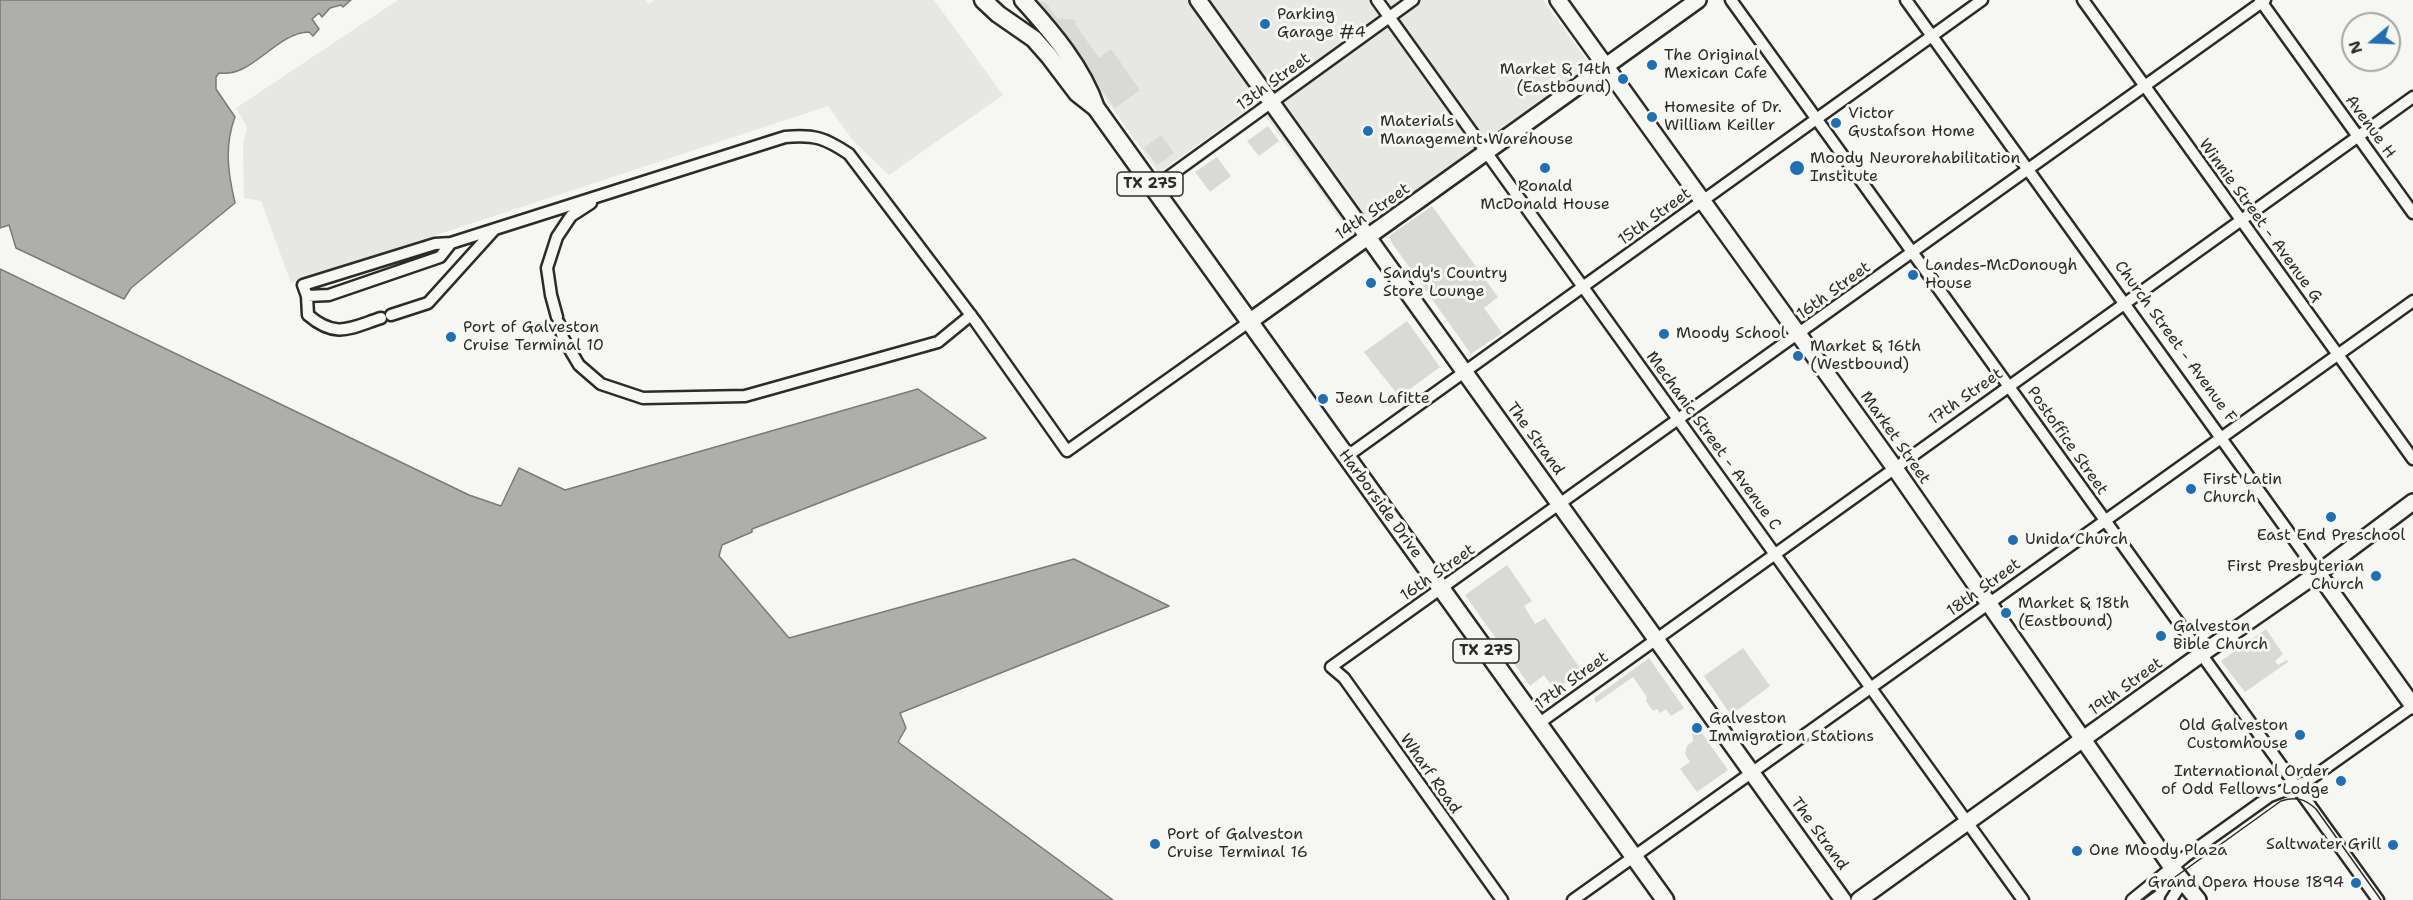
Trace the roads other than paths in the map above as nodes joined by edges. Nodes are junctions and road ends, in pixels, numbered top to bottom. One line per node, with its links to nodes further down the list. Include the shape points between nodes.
1 (983, 0): 19 (main road, Harborside Drive / TX 275, via 1034,39 1077,93)
2 (1023, 0): 19 (main road, Harborside Drive / TX 275, via 1088,84)
3 (1198, 0): 18 (street, The Strand)
4 (1377, 0): 13 (street, Mechanic Street - Avenue C)
5 (1413, 0): 13 (street, 13th Street)
6 (1558, 0): 15 (street, Market Street)
7 (1698, 0): 15 (street, 14th Street)
8 (1731, 0): 20 (street, Postoffice Street)
9 (1906, 0): 14 (street, Church Street - Avenue F)
10 (1982, 0): 14 (street, 15th Street)
11 (2083, 0): 16 (street, Winnie Street - Avenue G)
12 (2262, 1): 16 (street, 16th Street); 21 (street, Avenue H)
13 (1390, 17): 18 (street, 13th Street); 22 (street, Mechanic Street - Avenue C)
14 (1931, 36): 20 (street, 15th Street); 23 (street, Church Street - Avenue F)
15 (1606, 67): 22 (street, 14th Street); 26 (street, Market Street)
16 (2145, 86): 23 (street, 16th Street); 28 (street, Winnie Street - Avenue G)
17 (2413, 97): 21 (street, 17th Street)
18 (1272, 102): 24 (street, 13th Street); 30 (street, The Strand)
19 (1096, 108): 24 (main road, Harborside Drive / TX 275)
20 (1816, 118): 26 (street, 15th Street); 32 (street, Postoffice Street)
21 (2359, 136): 27 (street, Avenue H); 28 (street, 17th Street)
22 (1487, 153): 30 (street, 14th Street); 33 (street, Mechanic Street - Avenue C)
23 (2029, 170): 32 (street, 16th Street); 36 (street, Church Street - Avenue F)
24 (1153, 188): 38 (main road, Harborside Drive / TX 275)
25 (604, 195): 29 (street); 37 (street, via 785,137 808,135 830,141 849,154); 37 (street, via 571,216 557,237 547,268 563,338 579,364 601,384 643,398 745,396 938,342)
26 (1703, 201): 33 (street, 15th Street); 39 (street, Market Street)
27 (2413, 213)
28 (2241, 220): 36 (street, 17th Street); 40 (street, Winnie Street - Avenue G)
29 (495, 229): 31 (street); 34 (street, via 428,303 341,331 319,324 308,315)
30 (1369, 237): 38 (street, 14th Street); 41 (street, The Strand)
31 (451, 243): 34 (street, via 440,256 329,295); 34 (street, via 435,244 303,285)
32 (1911, 253): 39 (street, 16th Street); 42 (street, Postoffice Street)
33 (1584, 287): 41 (street, 15th Street); 43 (street, Mechanic Street - Avenue C)
34 (307, 296)
35 (2413, 301): 40 (street, 18th Street)
36 (2125, 303): 42 (street, 17th Street); 44 (street, Church Street - Avenue F)
37 (971, 315): 38 (street, 14th Street, via 1067,451)
38 (1249, 322): 45 (main road, Harborside Drive / TX 275)
39 (1799, 334): 43 (street, 16th Street); 47 (street, Market Street)
40 (2338, 355): 44 (street, 18th Street); 46 (street, Winnie Street - Avenue G)
41 (1465, 372): 45 (street, 15th Street); 49 (street, The Strand)
42 (2009, 385): 47 (street, 17th Street); 50 (street, Postoffice Street)
43 (1680, 419): 49 (street, 16th Street); 51 (street, Mechanic Street - Avenue C)
44 (2220, 437): 50 (street, 18th Street); 52 (street, Church Street - Avenue F)
45 (1346, 457): 53 (main road, Harborside Drive / TX 275)
46 (2413, 459)
47 (1894, 467): 51 (street, 17th Street); 54 (street, Market Street)
48 (2413, 502): 52 (street, 19th Street)
49 (1560, 505): 53 (street, 16th Street); 55 (street, The Strand)
50 (2105, 521): 54 (street, 18th Street); 56 (street, Postoffice Street)
51 (1776, 553): 55 (street, 17th Street); 58 (street, Mechanic Street - Avenue C)
52 (2318, 573): 56 (street, 19th Street); 59 (street, Church Street - Avenue F)
53 (1441, 589): 57 (street, 16th Street); 60 (main road, Harborside Drive / TX 275)
54 (1989, 604): 58 (street, 18th Street); 61 (street, Market Street)
55 (1656, 639): 60 (street, 17th Street); 62 (street, The Strand)
56 (2200, 655): 61 (street, 19th Street); 63 (street, Postoffice Street)
57 (1331, 668): 68 (street, Wharf Road, via 1344,678)
58 (1872, 687): 62 (street, 18th Street); 64 (street, Mechanic Street - Avenue C)
59 (2413, 706): 63 (street)
60 (1538, 723): 65 (main road, Harborside Drive / TX 275)
61 (2084, 739): 64 (street, 19th Street); 66 (street, Market Street)
62 (1752, 773): 65 (street, 18th Street); 71 (street, The Strand)
63 (2296, 787): 66 (street, via 2270,796); 77 (street, Postoffice Street)
64 (1968, 822): 72 (street, 19th Street); 73 (street, Mechanic Street - Avenue C)
65 (1634, 857): 69 (street, 18th Street); 70 (main road, Harborside Drive / TX 275)
66 (2173, 868): 67 (street, Market Street); 74 (street)
67 (2183, 881): 75 (street); 76 (street, Market Street)
68 (1502, 900)
69 (1573, 900)
70 (1665, 900)
71 (1843, 900)
72 (1859, 900)
73 (2024, 900)
74 (2133, 900)
75 (2171, 900)
76 (2198, 900)
77 (2378, 900)

